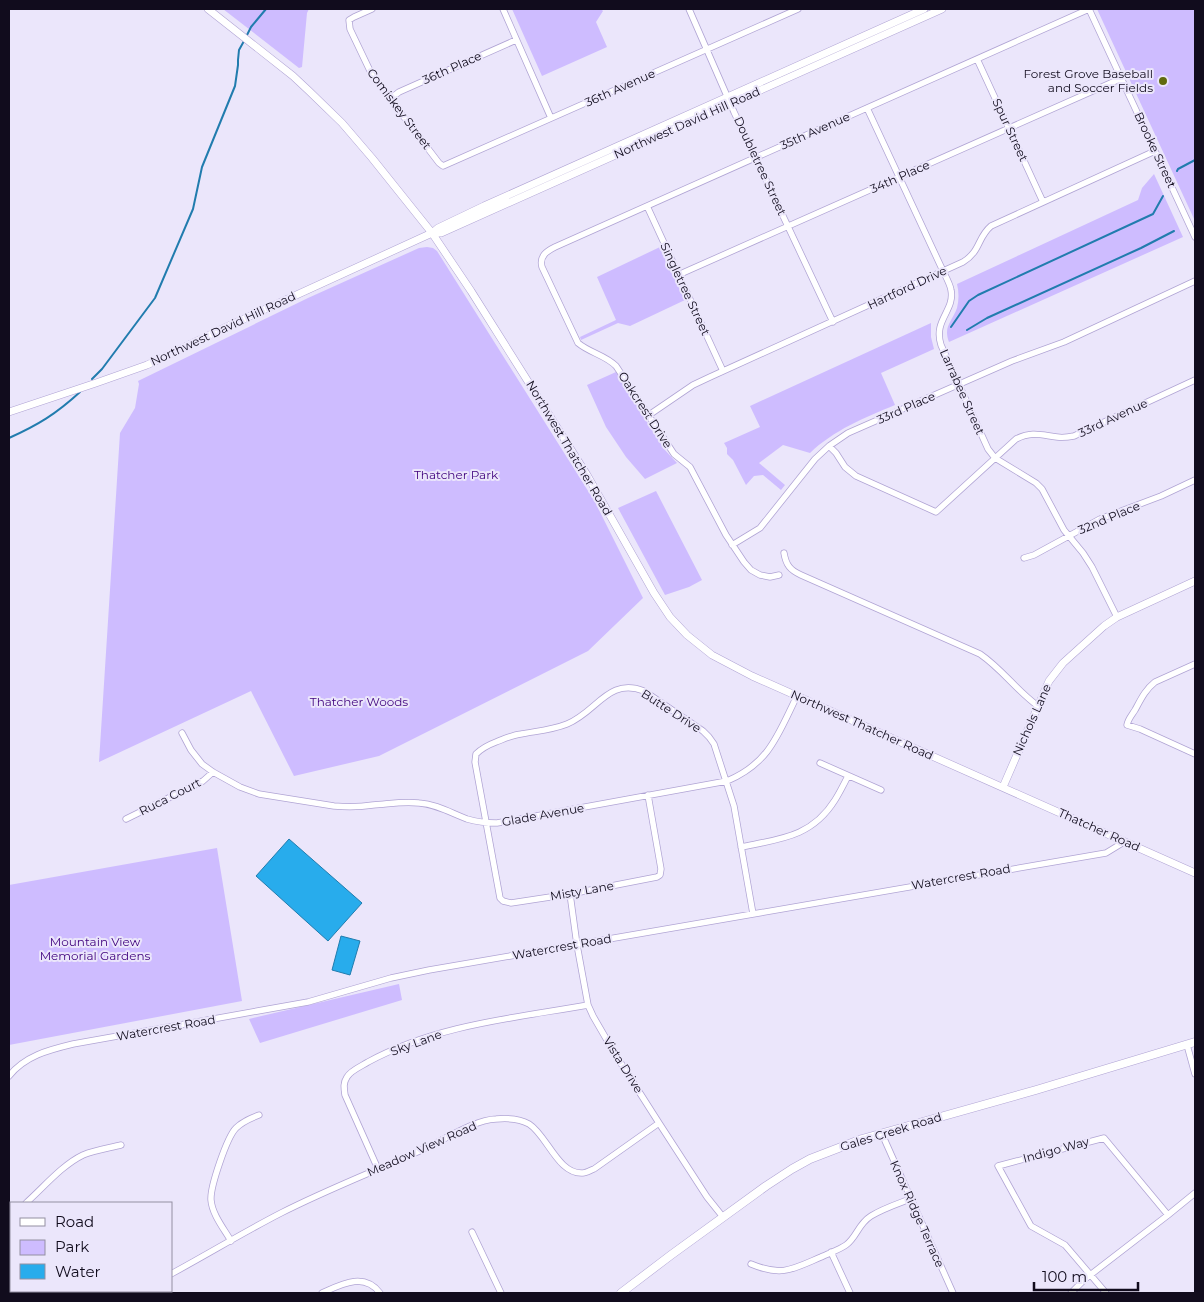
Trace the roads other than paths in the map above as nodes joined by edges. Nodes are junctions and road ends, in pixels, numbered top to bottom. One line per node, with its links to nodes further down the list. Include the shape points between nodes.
1 (208, 9): 25 (street, Northwest Thatcher Road, via 309,90 342,123)
2 (372, 9): 13 (street, Comiskey Street, via 349,20 350,29 367,66)
3 (503, 9): 9 (street)
4 (688, 9): 10 (street, Doubletree Street)
5 (798, 9): 10 (street, 36th Avenue)
6 (924, 9): 14 (street, Northwest David Hill Road)
7 (942, 9): 14 (street, Northwest David Hill Road)
8 (1089, 9): 11 (street, 35th Avenue); 12 (street, Brooke Street)
9 (516, 40): 13 (street, 36th Place, via 399,92); 16 (street)
10 (706, 49): 14 (street, Doubletree Street); 16 (street, 36th Avenue)
11 (977, 59): 15 (street, 35th Avenue); 17 (street, Spur Street)
12 (1122, 78): 17 (street, 34th Place); 18 (street, Brooke Street)
13 (390, 99): 20 (street, Comiskey Street)
14 (729, 100): 19 (street, Doubletree Street); 25 (street, Northwest David Hill Road, via 441,233)
15 (867, 108): 19 (street, 35th Avenue); 21 (street, Larrabee Street)
16 (551, 118): 20 (street, 36th Avenue)
17 (1009, 128): 21 (street, 34th Place); 22 (street, Spur Street)
18 (1155, 151): 22 (street, Hartford Drive); 26 (street, Brooke Street)
19 (756, 157): 23 (street, 35th Avenue); 24 (street, Doubletree Street)
20 (442, 166)
21 (899, 177): 24 (street, 34th Place); 28 (street, Larrabee Street)
22 (1043, 202): 28 (street, Hartford Drive, via 992,226 983,234 973,255)
23 (647, 206): 27 (street, 35th Avenue, via 547,251); 29 (street, Singletree Street)
24 (788, 226): 29 (street, 34th Place); 31 (street, Doubletree Street)
25 (432, 233): 35 (street, Northwest David Hill Road, via 147,365); 48 (street, Northwest Thatcher Road, via 548,412 670,616 712,655)
26 (1195, 237)
27 (542, 257): 36 (street, Oakcrest Drive, via 542,267 578,343 614,364)
28 (943, 272): 31 (street, Hartford Drive); 34 (street, Larrabee Street, via 951,296 939,337)
29 (678, 275): 32 (street, Singletree Street)
30 (1195, 281): 34 (street, 33rd Place, via 1064,342)
31 (833, 322): 32 (street, Hartford Drive)
32 (723, 371): 36 (street, Hartford Drive, via 693,385)
33 (1195, 380): 38 (street, 33rd Avenue, via 1074,436 1023,436)
34 (959, 384): 37 (street, 33rd Place, via 848,434); 38 (street, Larrabee Street)
35 (9, 412)
36 (648, 415): 41 (street, Oakcrest Drive, via 674,454 690,468)
37 (829, 446): 38 (street, 33rd Avenue, via 856,476 936,512); 41 (street, 33rd Place, via 810,464 766,523)
38 (995, 458): 40 (street, Larrabee Street, via 1036,483)
39 (1195, 480): 40 (street, 32nd Place)
40 (1068, 535): 43 (street, 32nd Place); 46 (street, Larrabee Street, via 1084,553)
41 (732, 545): 44 (street, Oakcrest Drive, via 751,570 760,575)
42 (784, 553): 49 (street, via 793,572 980,654)
43 (1024, 558)
44 (779, 576)
45 (1195, 582): 46 (street, Nichols Lane)
46 (1117, 617): 49 (street, Nichols Lane, via 1058,668)
47 (1195, 664): 51 (street, via 1151,685 1140,698 1127,725)
48 (797, 696): 55 (street, Glade Avenue, via 773,745 764,756 743,773); 56 (street, Northwest Thatcher Road)
49 (1038, 706): 56 (street, Nichols Lane)
50 (182, 733): 53 (street, Glade Avenue, via 192,752)
51 (1195, 754)
52 (820, 763): 54 (street)
53 (213, 772): 59 (street, Ruca Court, via 203,781); 60 (street, Glade Avenue, via 259,794 344,807 420,803)
54 (848, 776): 57 (street); 62 (street, via 826,813 801,832)
55 (726, 781): 58 (street, Glade Avenue); 60 (street, Butte Drive, via 714,744 703,731 644,692 627,687 610,693 568,724 512,736 484,746 475,759); 62 (street, Butte Drive)
56 (1002, 787): 61 (street, Thatcher Road)
57 (881, 790)
58 (648, 795): 60 (street, Glade Avenue); 64 (street, Misty Lane, via 660,875 649,880)
59 (126, 819)
60 (486, 823): 64 (street, Misty Lane, via 502,902)
61 (1124, 842): 63 (street, Thatcher Road); 65 (street, Watercrest Road, via 1106,853)
62 (741, 847): 65 (street, Butte Drive)
63 (1195, 873)
64 (570, 894): 66 (street, Vista Drive)
65 (753, 914): 66 (street, Watercrest Road)
66 (577, 945): 67 (street, Vista Drive); 71 (street, Watercrest Road, via 391,978 308,1002 72,1044 30,1058)
67 (588, 1005): 73 (street, Vista Drive); 76 (street, Sky Lane, via 429,1036 377,1057 347,1075 344,1084 346,1095)
68 (1195, 1042): 69 (main road, Gales Creek Road)
69 (1187, 1045): 70 (street); 74 (main road, Gales Creek Road)
70 (1195, 1074)
71 (9, 1076)
72 (259, 1115): 83 (street, via 243,1122 230,1135 212,1187 214,1211)
73 (659, 1123): 76 (street, Meadow View Road, via 594,1169 583,1173 565,1166 531,1124 509,1118 473,1125); 81 (street, Vista Drive)
74 (882, 1134): 78 (street, Knox Ridge Terrace); 81 (main road, Gales Creek Road, via 804,1163)
75 (121, 1145): 79 (street, via 83,1155)
76 (378, 1169): 83 (street, Meadow View Road, via 281,1213)
77 (1195, 1193): 80 (street)
78 (910, 1199): 84 (street, via 872,1215 862,1222 846,1245); 93 (street, Knox Ridge Terrace)
79 (27, 1202)
80 (1168, 1215): 87 (street); 87 (street, Indigo Way, via 1104,1138 998,1166 1031,1226 1065,1245)
81 (723, 1217): 91 (main road, Gales Creek Road)
82 (472, 1232): 90 (street)
83 (231, 1241): 86 (street, Meadow View Road)
84 (831, 1252): 85 (street, via 787,1271 765,1270); 92 (street)
85 (751, 1264)
86 (172, 1273)
87 (1091, 1275): 94 (street); 95 (street)
88 (322, 1293): 89 (street, via 358,1281 370,1284)
89 (380, 1293)
90 (501, 1293)
91 (621, 1293)
92 (850, 1293)
93 (953, 1293)
94 (1072, 1293)
95 (1106, 1293)

